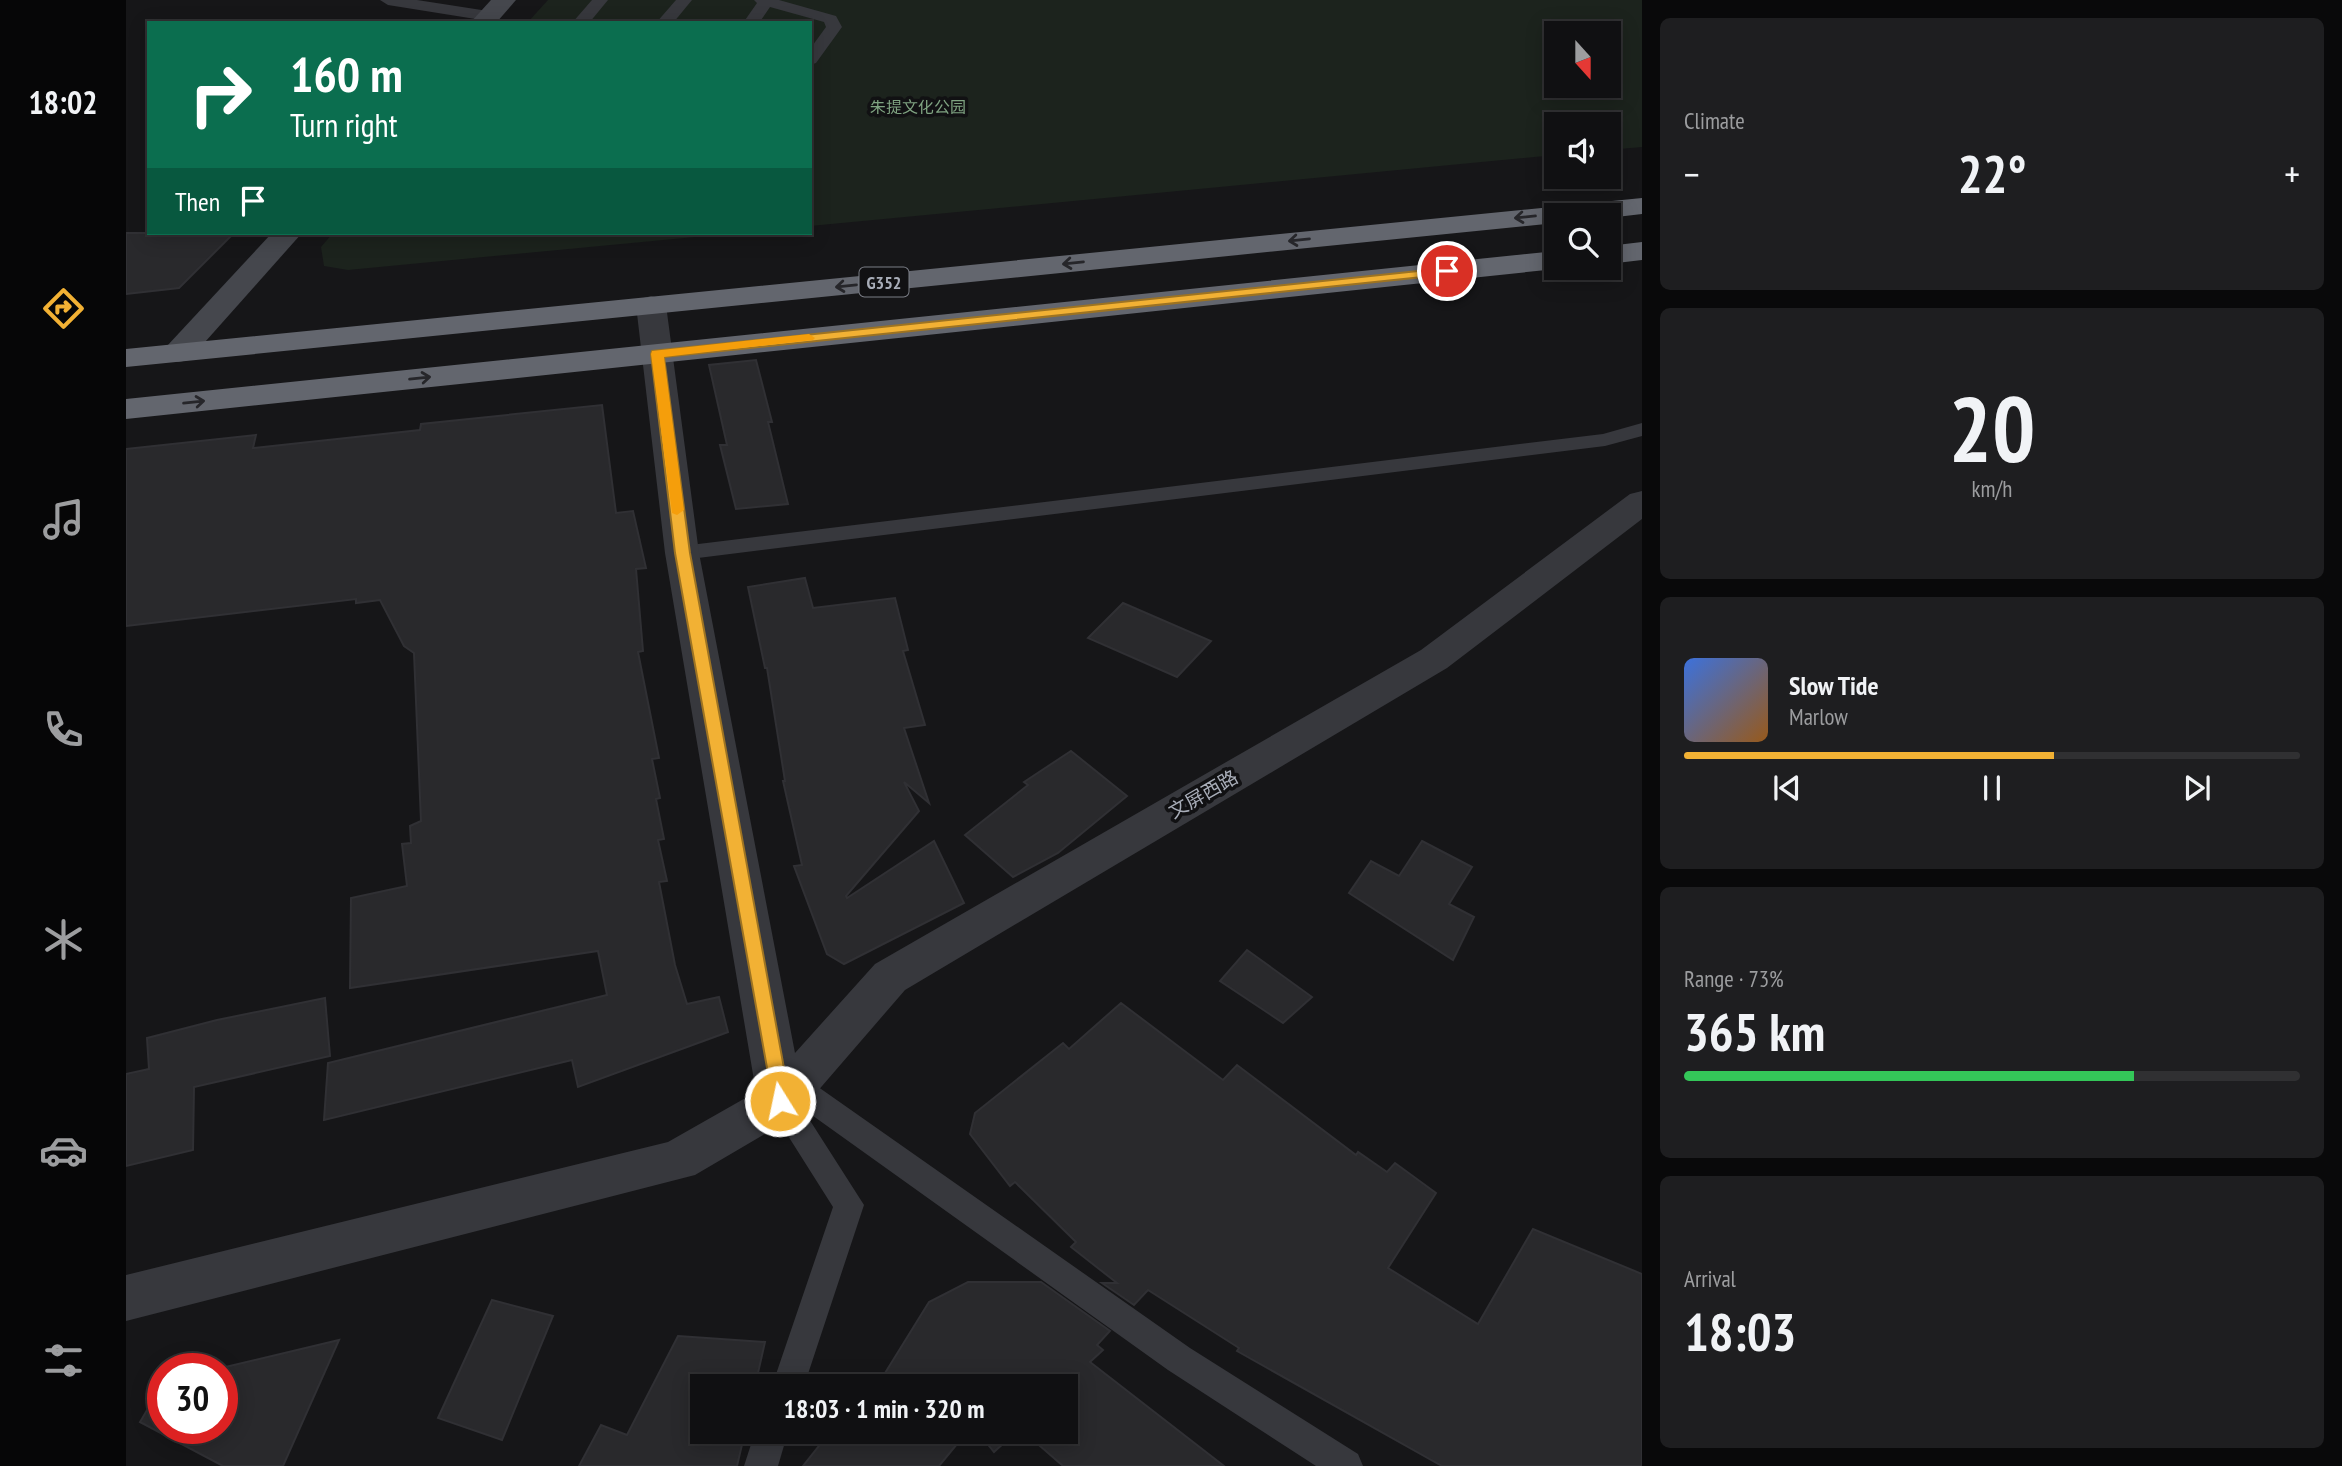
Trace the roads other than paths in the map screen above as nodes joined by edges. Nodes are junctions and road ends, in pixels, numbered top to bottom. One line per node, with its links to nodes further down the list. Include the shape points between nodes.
1 (388, 0): 5 (lane)
2 (600, 0): 6 (lane)
3 (684, 0): 7 (lane)
4 (765, 1): 8 (lane); 9 (lane, via 831,19 834,27)
5 (491, 13)
6 (582, 21)
7 (666, 21)
8 (752, 21)
9 (812, 57)
10 (1642, 205): 15 (highway, G352, one-way to 15)
11 (286, 235): 16 (street)
12 (1642, 251): 13 (highway)
13 (1621, 253)
14 (1544, 261): 17 (highway)
15 (651, 305): 16 (highway, G352); 17 (street)
16 (178, 353): 18 (highway, G352)
17 (657, 354): 19 (highway, one-way to 17); 22 (street)
18 (126, 358)
19 (126, 409)
20 (1642, 429): 22 (lane, via 1605,440)
21 (1642, 502): 23 (street, 文屏西路, via 1434,659 890,977)
22 (682, 553): 23 (street)
23 (787, 1094): 24 (street, 文屏西路, via 678,1160); 25 (lane, via 849,1205); 28 (lane)
24 (126, 1298)
25 (792, 1374)
26 (768, 1444): 27 (lane)
27 (761, 1466)
28 (1346, 1466)

